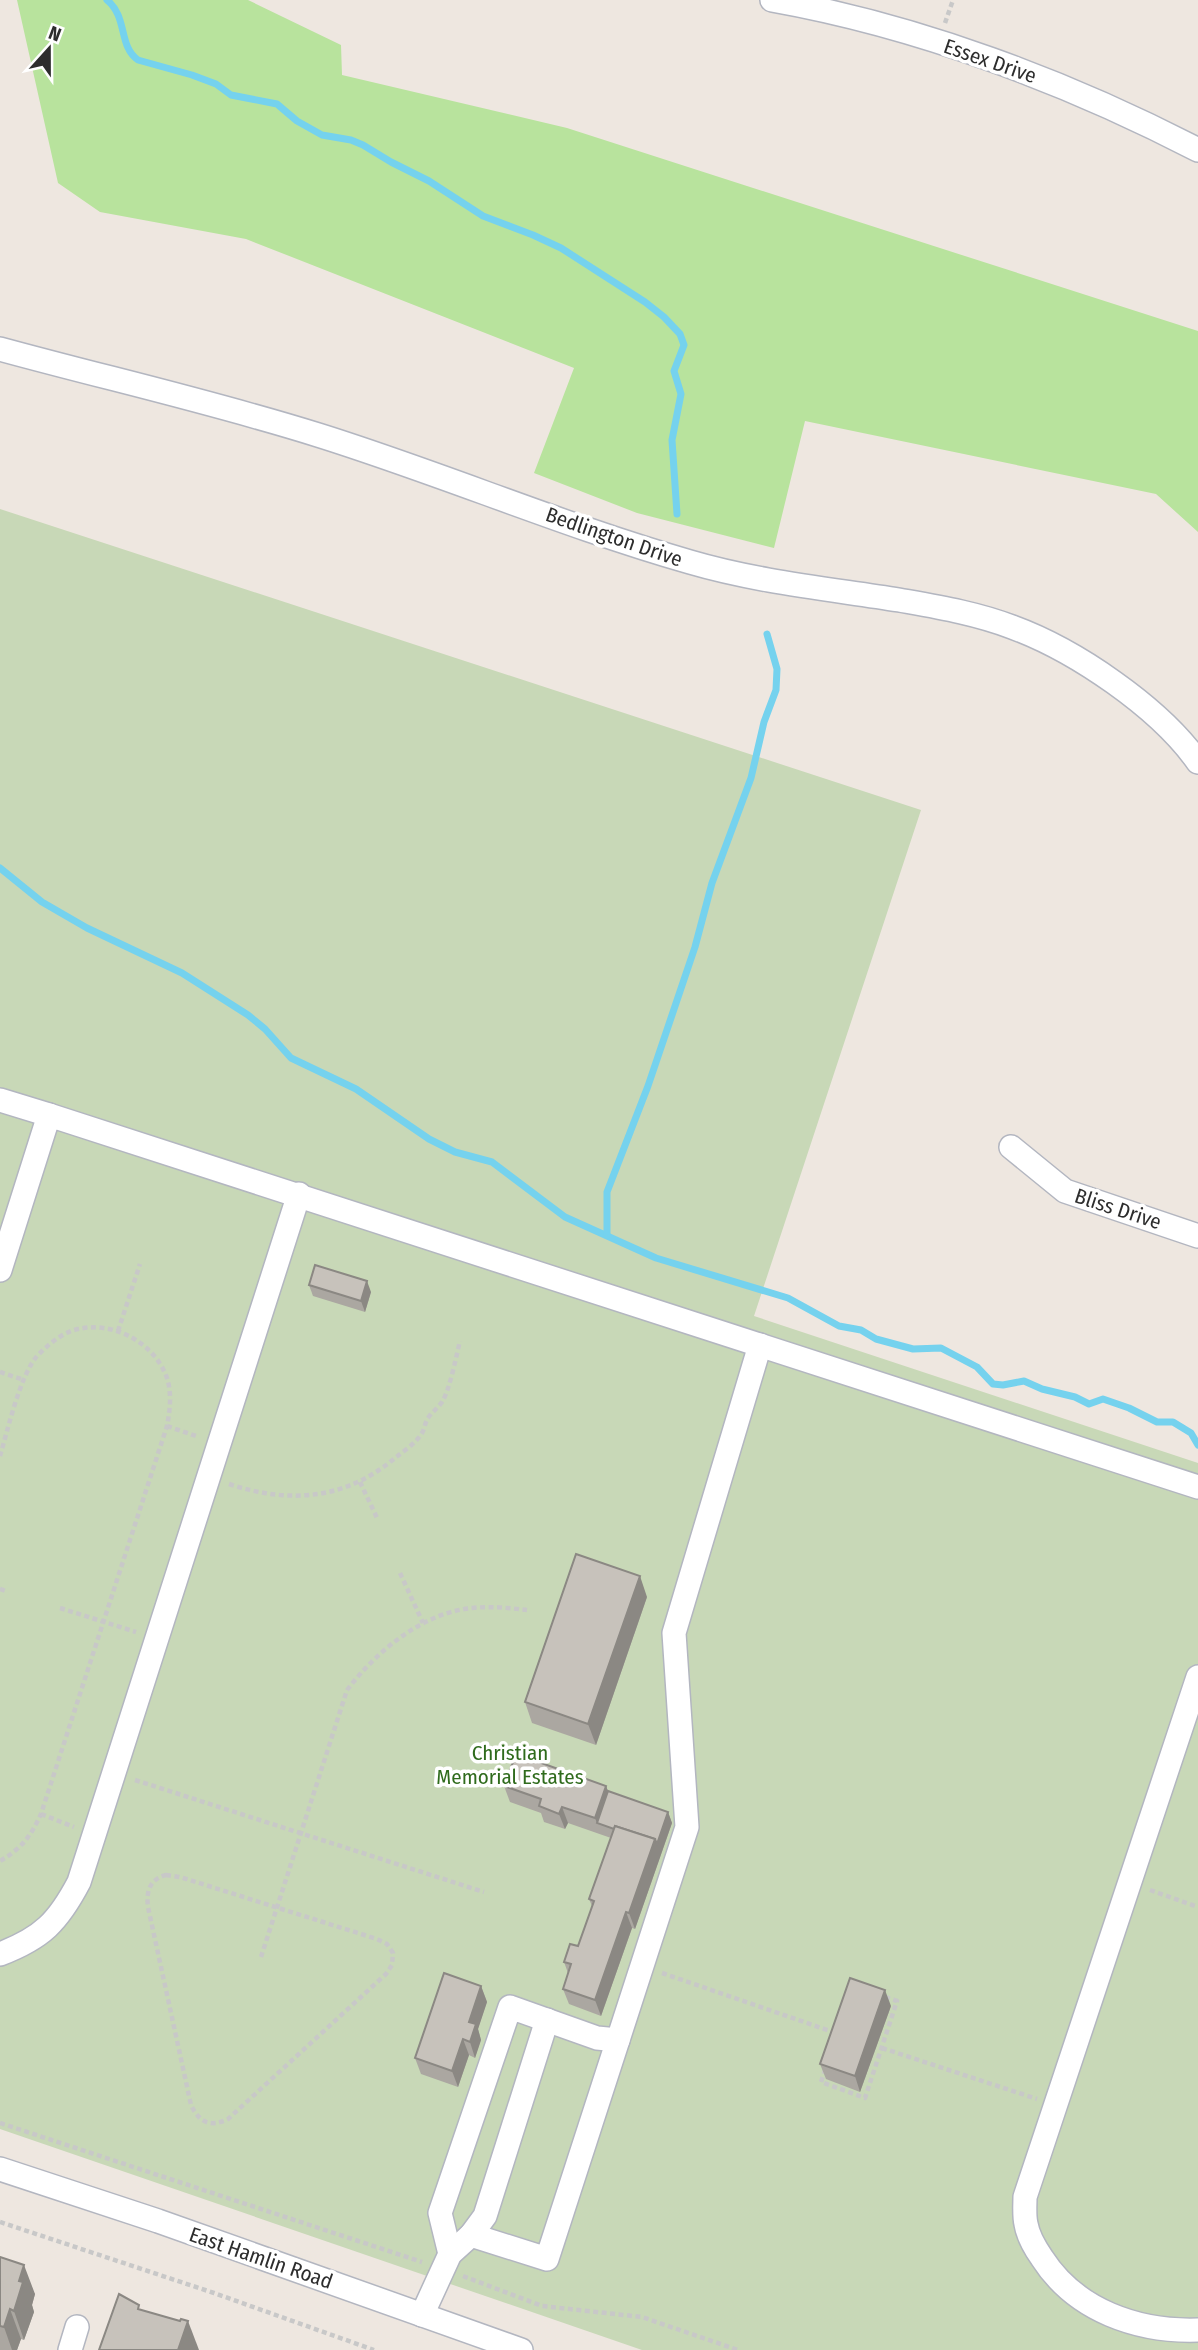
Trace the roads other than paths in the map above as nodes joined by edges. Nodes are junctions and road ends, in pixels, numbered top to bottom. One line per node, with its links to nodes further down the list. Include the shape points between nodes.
1 (772, 0): 2 (street, Essex Drive, via 983,57 1131,117)
2 (1198, 150)
3 (0, 349): 4 (street, Bedlington Drive, via 319,435 694,564 965,612 1014,628 1067,653 1109,680 1158,719)
4 (1198, 762)
5 (0, 1100): 6 (street)
6 (50, 1115): 8 (street); 9 (street)
7 (1011, 1147): 10 (street, Bliss Drive, via 1065,1191)
8 (299, 1194): 12 (street); 15 (street, via 79,1882 48,1928 25,1945)
9 (11, 1199): 11 (street)
10 (1198, 1236)
11 (0, 1270)
12 (760, 1345): 13 (street); 17 (street, via 674,1633 687,1827)
13 (1198, 1488)
14 (1198, 1677): 23 (street, via 1025,2197 1025,2223 1036,2249 1057,2277 1097,2309 1151,2328)
15 (0, 1954)
16 (547, 2020): 17 (street, via 597,2038); 19 (street, via 485,2216); 20 (street, via 510,2007 440,2213)
17 (618, 2040): 19 (street, via 547,2259)
18 (0, 2169): 21 (street, East Hamlin Road)
19 (471, 2235): 20 (street)
20 (447, 2261): 21 (street)
21 (422, 2315): 25 (street, East Hamlin Road)
22 (77, 2327): 24 (street)
23 (1198, 2330)
24 (69, 2350)
25 (521, 2350)

